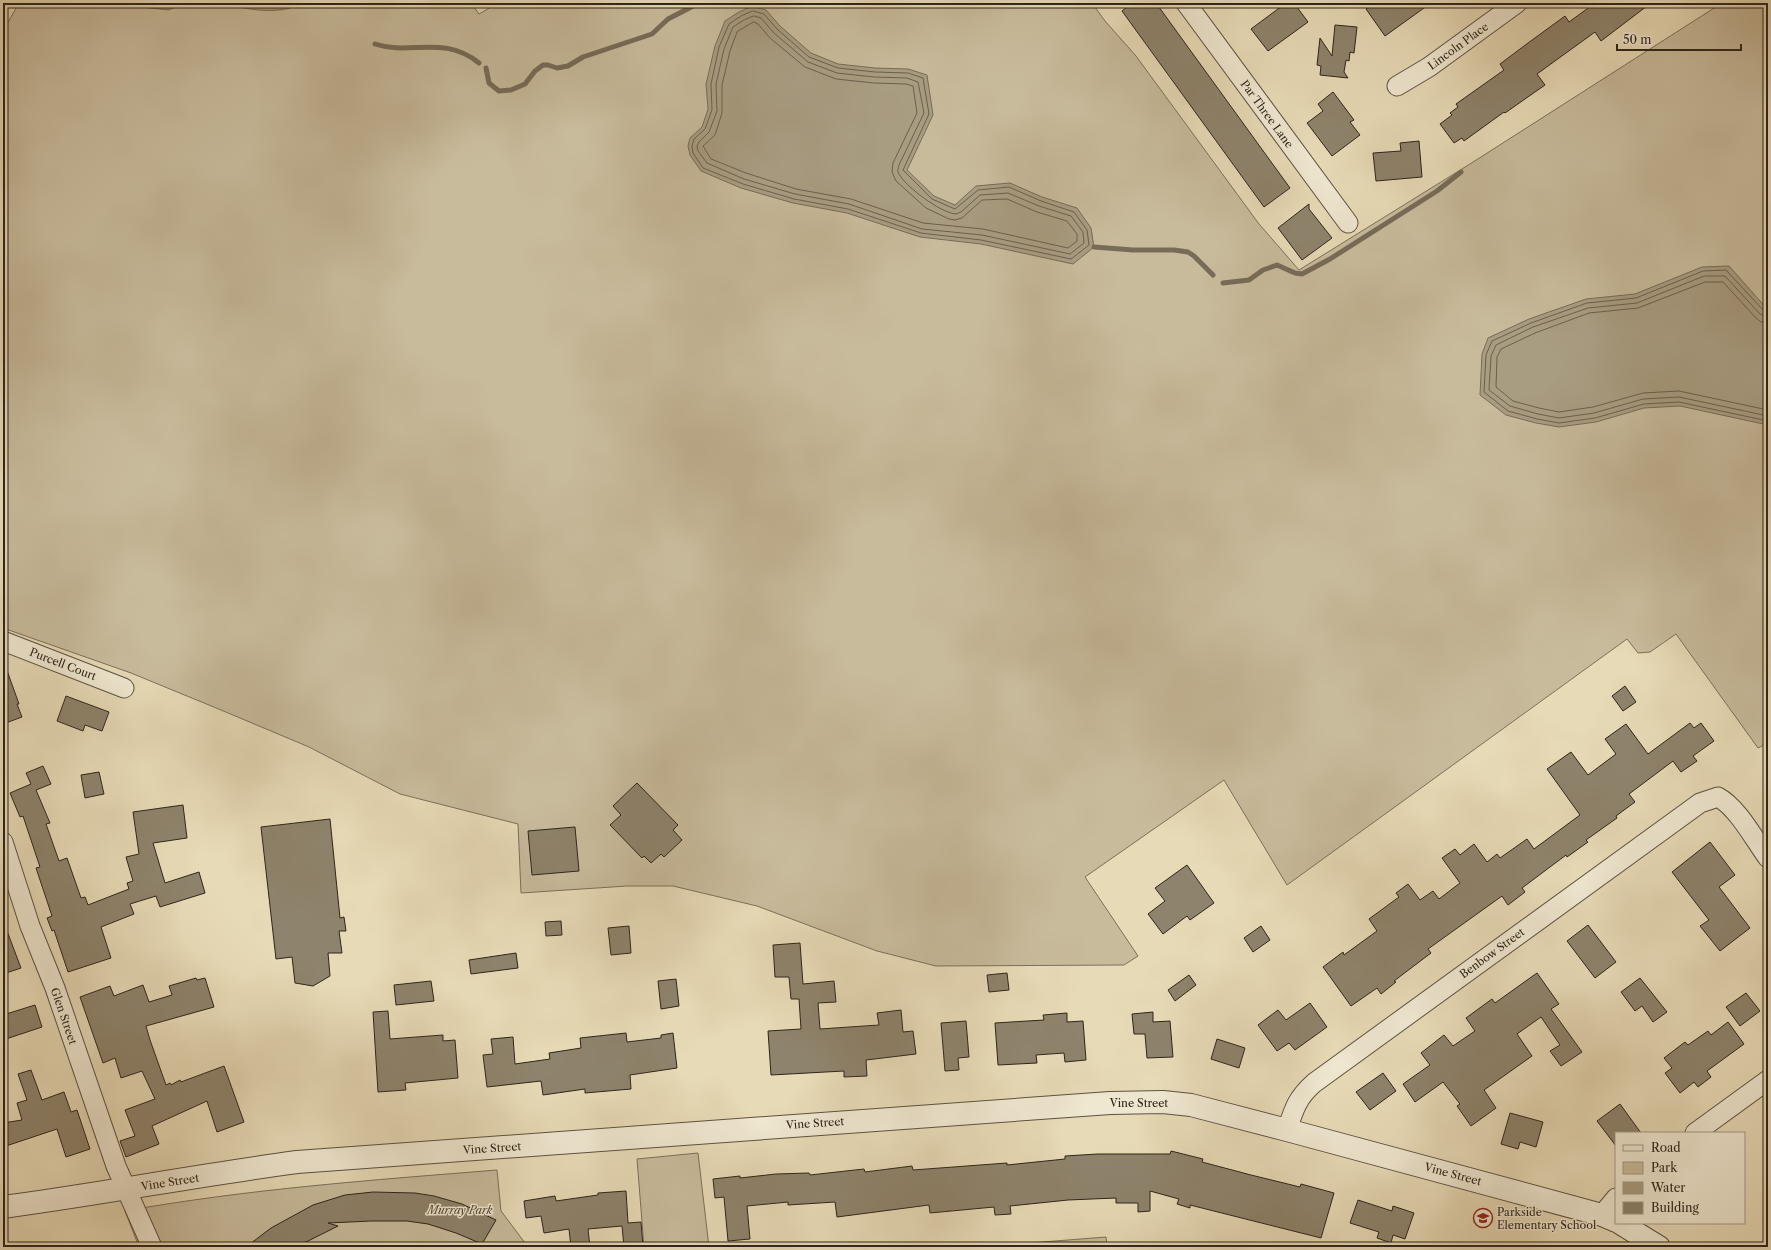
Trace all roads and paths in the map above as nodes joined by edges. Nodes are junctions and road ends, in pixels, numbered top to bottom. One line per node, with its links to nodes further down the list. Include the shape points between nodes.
1 (1186, 3): 4 (street, Par Three Lane)
2 (1517, 3): 3 (street, Lincoln Place, via 1429,67)
3 (1397, 86)
4 (1348, 223)
5 (3, 641): 6 (street, Purcell Court)
6 (124, 688)
7 (3, 842): 12 (street, Glen Street, via 30,926 55,988 116,1166)
8 (1768, 858): 10 (street, Benbow Street, via 1726,802 1718,797 1705,800 1318,1080 1300,1096)
9 (1768, 1080): 11 (street)
10 (1287, 1130): 12 (street, Vine Street, via 1191,1105 1163,1102 1110,1103 297,1162); 15 (street, Vine Street)
11 (1696, 1132)
12 (127, 1189): 14 (street, Vine Street); 17 (street, Glen Street)
13 (1615, 1205): 15 (street)
14 (3, 1207)
15 (1613, 1220)
16 (1620, 1224): 18 (street, Vine Street)
17 (152, 1247)
18 (1659, 1247)

